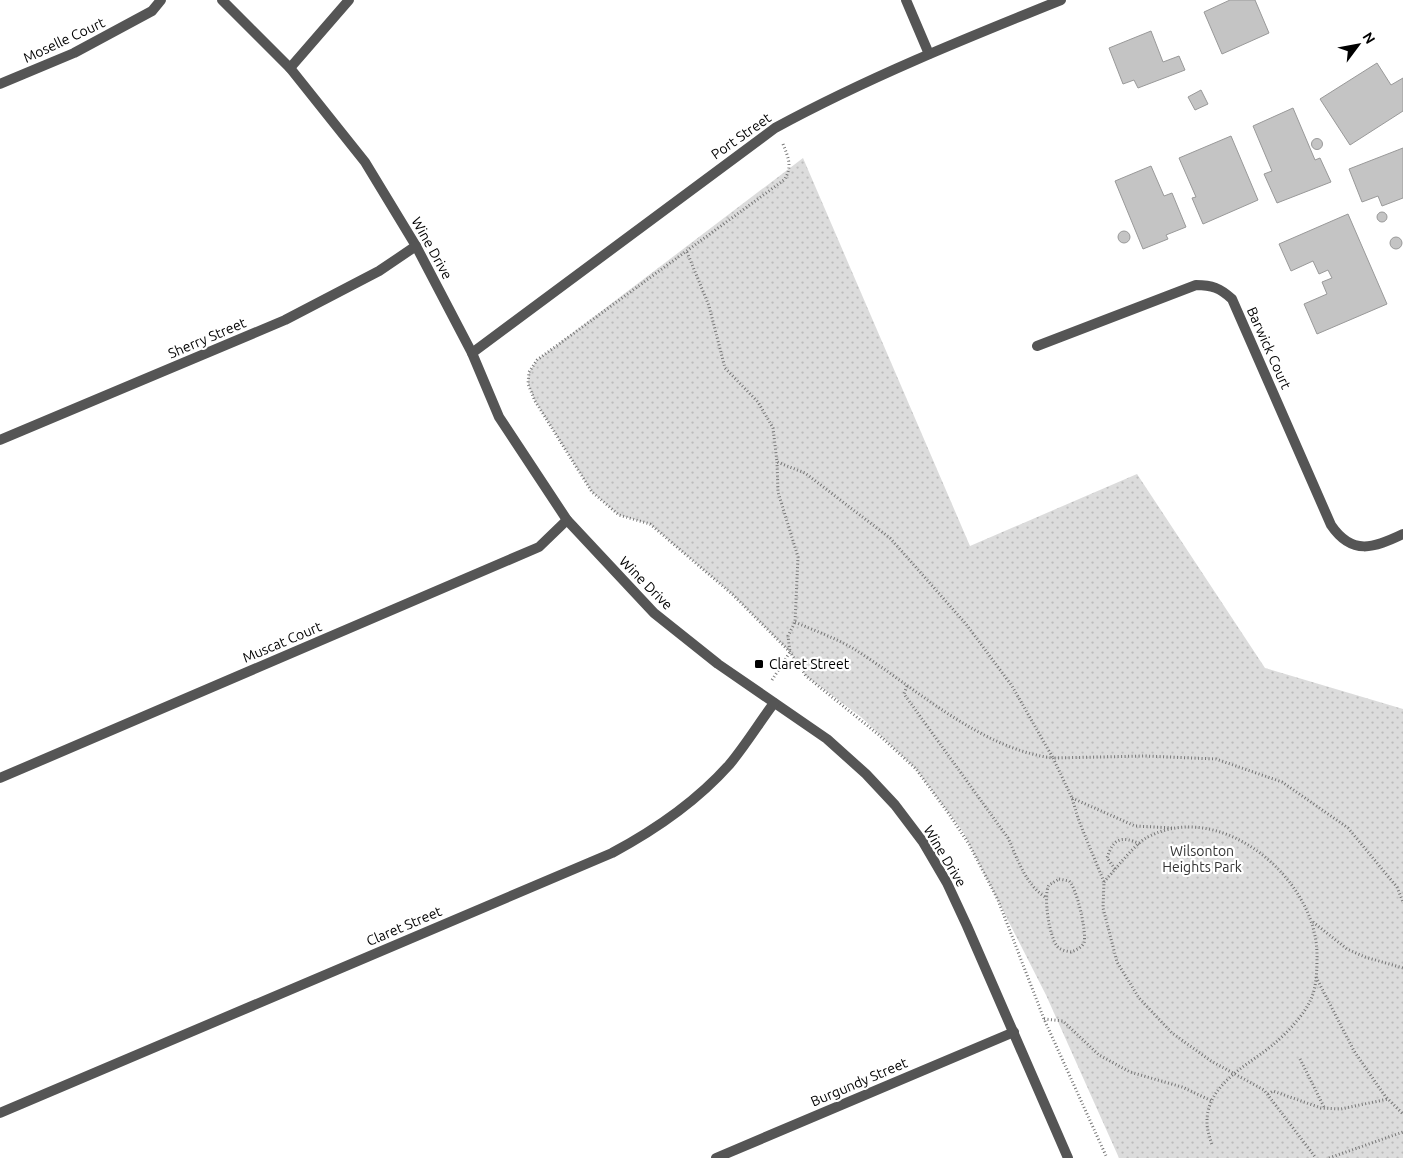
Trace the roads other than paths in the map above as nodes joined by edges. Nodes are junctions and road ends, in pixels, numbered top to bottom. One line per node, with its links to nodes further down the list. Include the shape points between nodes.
1 (161, 0): 8 (street, Moselle Court, via 152,11 74,53)
2 (222, 0): 7 (street, Wine Drive)
3 (349, 0): 7 (street)
4 (906, 0): 6 (street)
5 (1061, 0): 6 (street, Port Street)
6 (929, 54): 11 (street, Port Street, via 821,103 775,128)
7 (290, 68): 9 (street, Wine Drive, via 365,162)
8 (0, 84)
9 (416, 246): 11 (street, Wine Drive); 12 (street, Sherry Street, via 379,271 285,320)
10 (1037, 346): 14 (street, Barwick Court, via 1196,285 1221,289 1232,299 1337,534 1346,543 1372,546)
11 (472, 353): 13 (street, Wine Drive, via 499,417)
12 (0, 440)
13 (567, 520): 15 (street, Wine Drive, via 654,613); 16 (street, Muscat Court, via 539,546)
14 (1403, 534)
15 (774, 703): 17 (street, Wine Drive, via 827,739 866,774 923,842 947,883); 18 (street, Claret Street, via 729,764 707,786 649,833 612,853)
16 (0, 778)
17 (1014, 1032): 19 (street, Burgundy Street); 20 (street, Wine Drive)
18 (0, 1113)
19 (716, 1158)
20 (1068, 1158)

